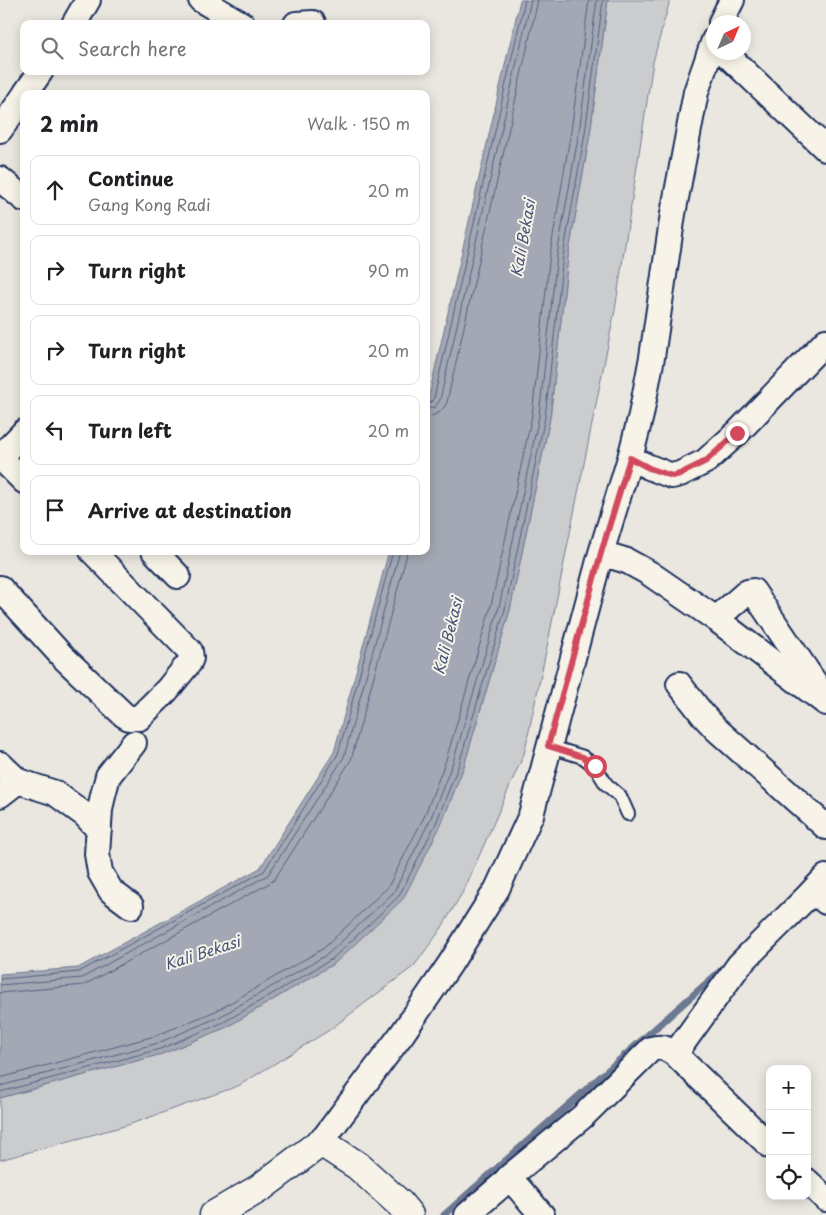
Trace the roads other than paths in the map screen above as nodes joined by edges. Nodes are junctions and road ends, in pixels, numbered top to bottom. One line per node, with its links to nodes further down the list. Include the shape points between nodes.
1 (88, 0): 5 (street)
2 (201, 0): 6 (street)
3 (732, 0): 4 (street)
4 (726, 15)
5 (76, 20)
6 (235, 20)
7 (709, 60): 19 (street, via 696,92 652,357)
8 (737, 60): 13 (street)
9 (39, 75): 10 (street)
10 (29, 90)
11 (20, 102): 12 (street)
12 (0, 130)
13 (826, 149)
14 (0, 179): 15 (street)
15 (20, 196)
16 (826, 341): 19 (street, via 706,461 672,476)
17 (20, 436): 18 (street)
18 (0, 457): 20 (street)
19 (630, 458): 21 (street)
20 (20, 477)
21 (601, 553): 26 (street, via 627,561 649,573); 30 (street)
22 (96, 555): 25 (street, via 190,652 189,663 139,718 124,716 62,656)
23 (158, 555): 24 (street)
24 (178, 576)
25 (0, 588)
26 (716, 619): 28 (street); 28 (street, via 747,592 753,591)
27 (679, 684): 34 (street, via 716,729)
28 (826, 701)
29 (134, 743): 35 (street, via 108,776 102,795)
30 (548, 746): 33 (lane, via 583,757 595,766 606,784 620,796); 39 (street, via 530,815 497,889 402,1034)
31 (0, 764): 32 (street)
32 (9, 788): 35 (street, via 55,793)
33 (628, 814)
34 (826, 827)
35 (99, 830): 37 (street, via 100,872 111,891)
36 (820, 890): 38 (street, via 739,966)
37 (131, 906)
38 (676, 1054): 40 (street); 41 (street, via 664,1048 651,1049 582,1117)
39 (321, 1142): 44 (street, via 260,1188); 45 (street, via 358,1166)
40 (766, 1142)
41 (509, 1177): 46 (street); 47 (street)
42 (811, 1186): 43 (street)
43 (826, 1199)
44 (214, 1215)
45 (409, 1215)
46 (467, 1215)
47 (542, 1215)

